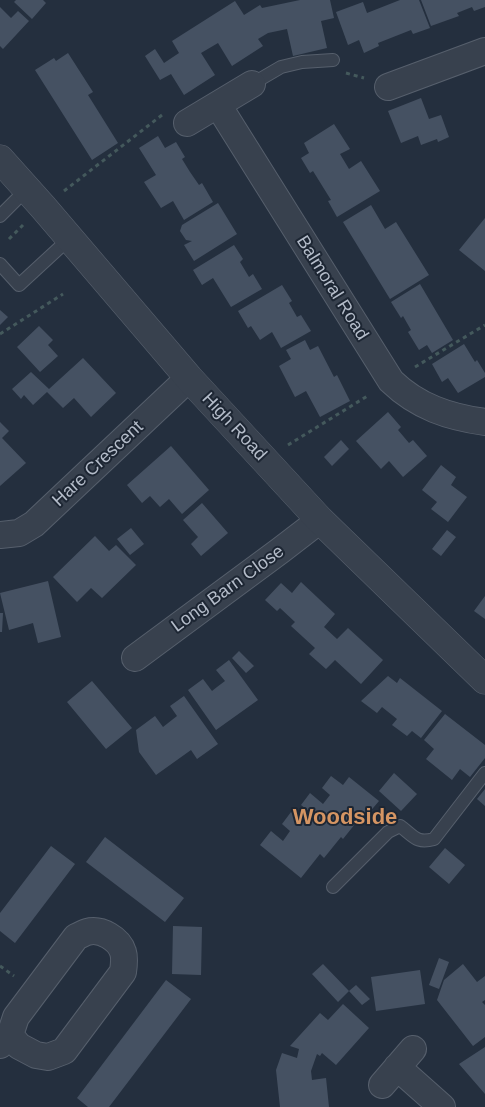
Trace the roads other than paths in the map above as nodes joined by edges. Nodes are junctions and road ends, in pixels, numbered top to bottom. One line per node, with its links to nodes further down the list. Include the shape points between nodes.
1 (485, 52): 4 (street)
2 (333, 60): 3 (lane, via 281,67)
3 (252, 84): 5 (street)
4 (388, 86)
5 (218, 105): 6 (street); 13 (street, Balmoral Road, via 391,381 422,405)
6 (187, 123)
7 (0, 159): 8 (street, High Road)
8 (35, 198): 9 (lane); 10 (street, High Road)
9 (0, 216)
10 (70, 238): 11 (lane, via 19,285); 12 (street, High Road)
11 (0, 264)
12 (188, 378): 14 (street, High Road); 15 (street, Hare Crescent, via 34,524 19,533)
13 (485, 422)
14 (320, 520): 16 (street, Long Barn Close); 17 (street, High Road)
15 (0, 535)
16 (135, 658)
17 (485, 680)
18 (485, 773): 19 (lane, via 434,839 417,840 400,826 388,832)
19 (333, 887)
20 (5, 1040): 20 (street, via 36,1055 48,1057 64,1051 123,972 125,962 118,943 98,931 76,937 16,1017)
21 (397, 1067): 22 (street)
22 (442, 1107)

